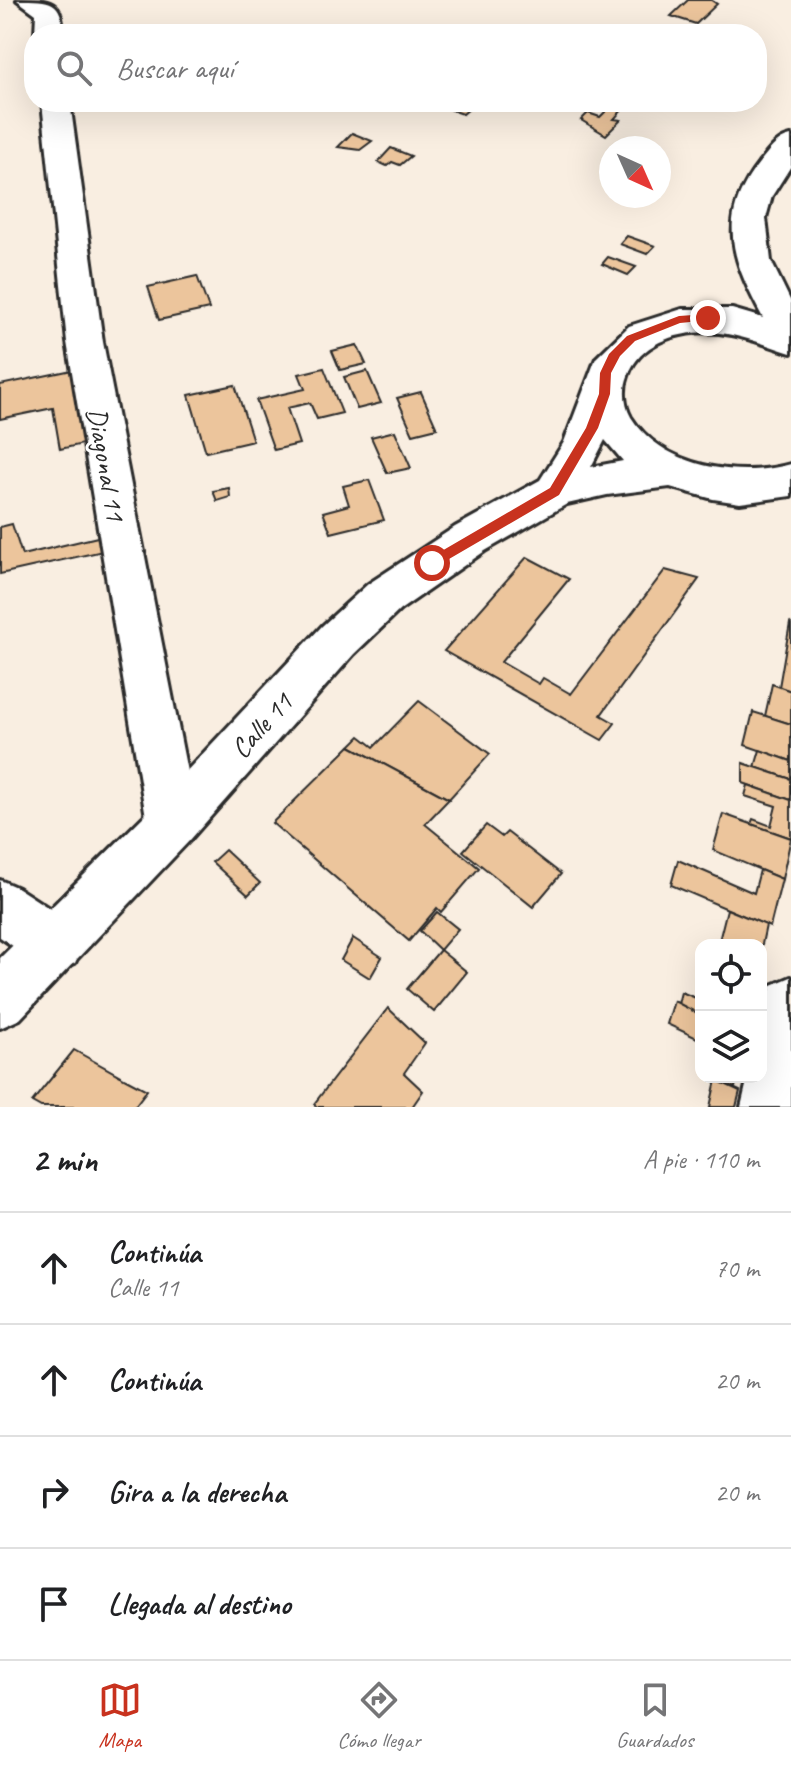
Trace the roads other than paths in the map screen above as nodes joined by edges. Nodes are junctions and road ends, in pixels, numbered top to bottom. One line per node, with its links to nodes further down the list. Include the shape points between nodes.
1 (30, 0): 2 (street, via 49,10)
2 (49, 24)
3 (57, 112): 13 (street, Diagonal 11, via 85,342)
4 (791, 145): 5 (main road, via 756,195 747,236)
5 (749, 256): 6 (main road); 7 (main road, Calle 11, via 740,278 722,298)
6 (782, 302): 8 (main road)
7 (679, 320): 8 (main road, via 737,321); 9 (main road, Calle 11, via 653,327 623,346 606,373)
8 (791, 338)
9 (604, 394): 10 (main road, via 624,436); 12 (main road, Calle 11, via 583,445)
10 (671, 471): 11 (main road, via 728,486); 12 (main road, Calle 11)
11 (789, 482)
12 (555, 491): 13 (main road, Calle 11, via 384,597 338,640)
13 (172, 823): 15 (main road, Calle 11)
14 (0, 906): 15 (street)
15 (56, 944): 16 (main road, Calle 11)
16 (0, 999)
17 (791, 1004): 18 (street)
18 (770, 1107)

